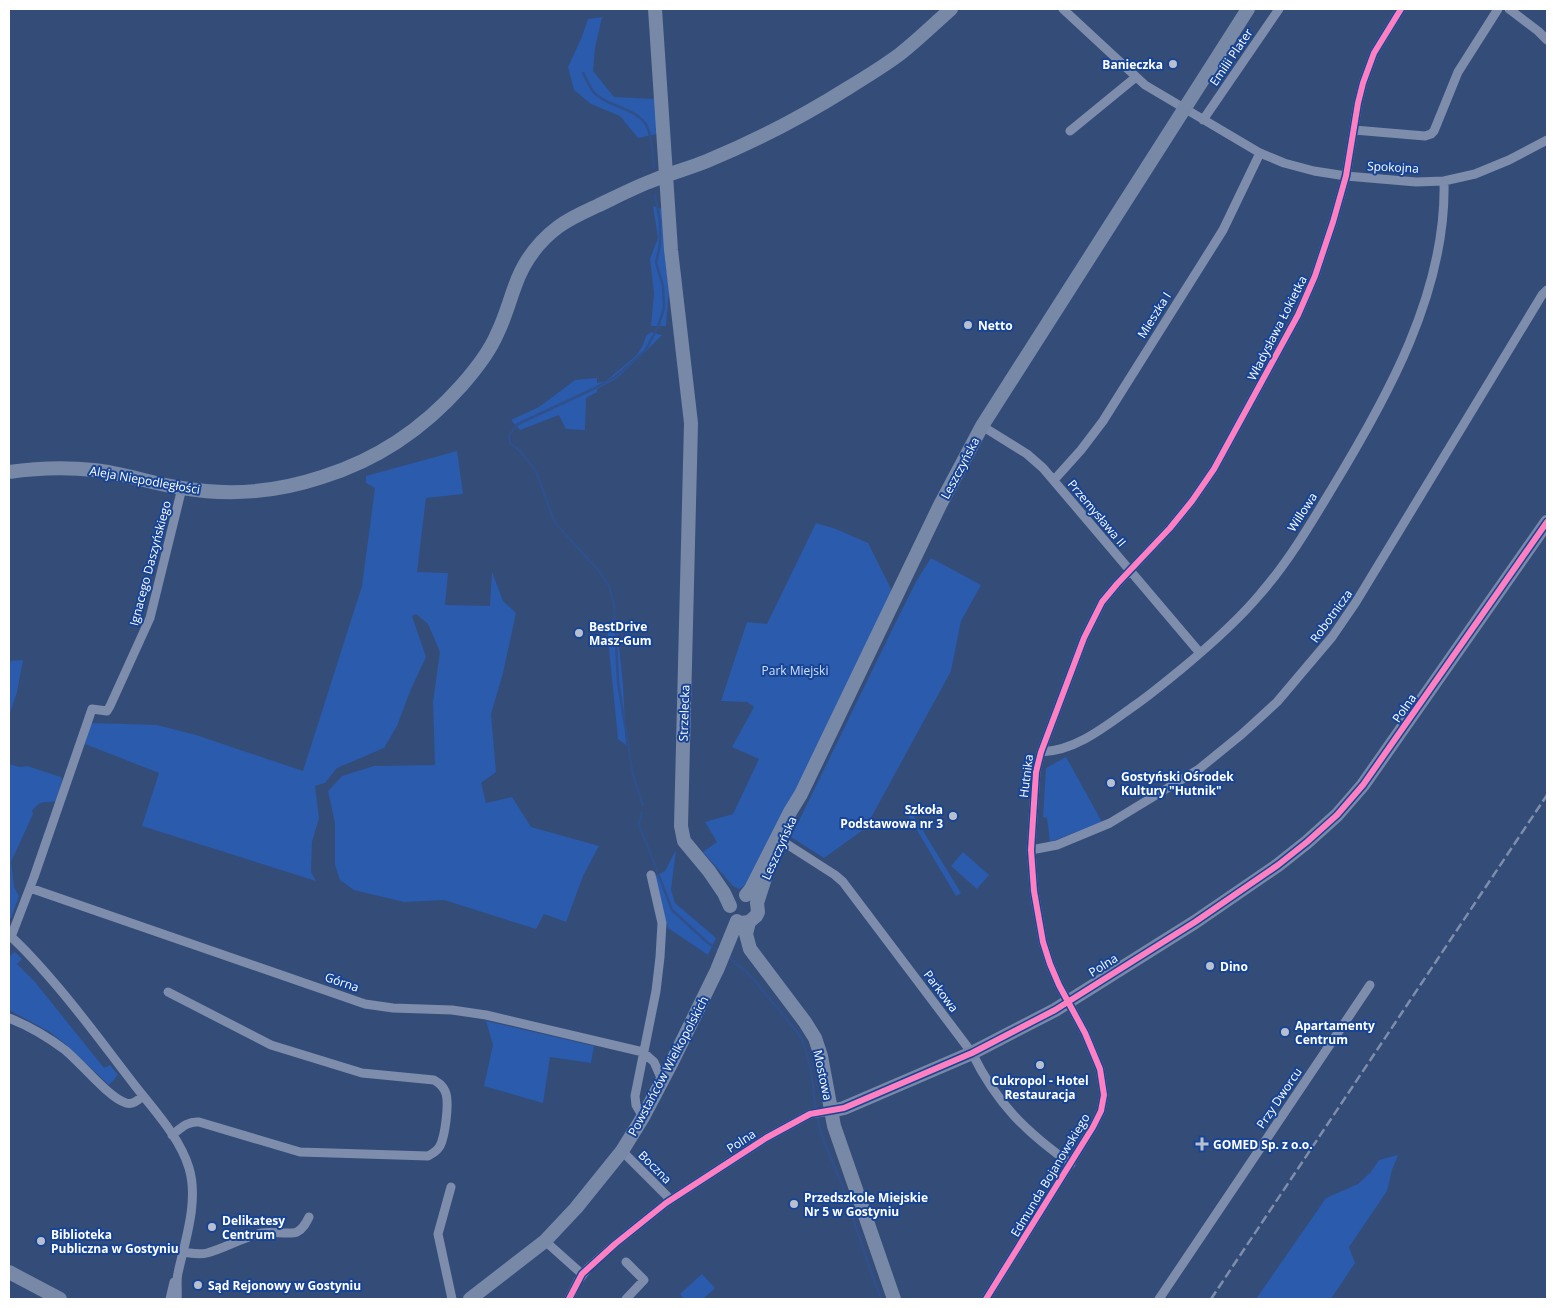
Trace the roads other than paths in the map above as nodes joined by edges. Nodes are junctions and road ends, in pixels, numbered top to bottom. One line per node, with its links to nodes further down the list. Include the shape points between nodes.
1 (656, 9): 17 (street, Strzelecka)
2 (951, 9): 17 (street, Aleja Niepodległości, via 901,54 775,131 706,162)
3 (1064, 9): 10 (street)
4 (1248, 9): 11 (street, Leszczyńska)
5 (1279, 9): 12 (street, Emilii Plater)
6 (1401, 9): 13 (street, Władysława Łokietka, via 1368,68)
7 (1498, 9): 13 (street, via 1458,72 1431,134)
8 (1509, 9): 9 (street)
9 (1547, 40)
10 (1136, 77): 11 (street); 14 (street)
11 (1185, 108): 12 (street, Spokojna); 21 (street, Leszczyńska)
12 (1203, 120): 16 (street, Spokojna)
13 (1354, 130): 18 (street, Władysława Łokietka)
14 (1070, 131)
15 (1547, 140): 19 (street, Spokojna, via 1475,174)
16 (1260, 153): 18 (street, Spokojna, via 1314,171); 23 (street, Mieszka I, via 1222,230 1103,421)
17 (666, 175): 24 (street, Aleja Niepodległości, via 576,216 547,236 522,270 496,338 478,365 436,412 399,440 362,462 313,480 266,490 235,492); 34 (street, Strzelecka, via 671,250 691,423 681,826 684,841 709,871)
18 (1346, 176): 19 (street, Spokojna); 26 (street, Władysława Łokietka, via 1315,276 1298,315 1234,435 1192,501)
19 (1444, 181): 27 (street, Willowa, via 1443,226 1429,290 1393,377 1361,439 1275,575 1241,615)
20 (1547, 290): 31 (street, Robotnicza, via 1356,602 1332,637 1277,702 1199,769 1150,800 1110,823 1057,845)
21 (982, 426): 23 (street, Przemysława II, via 1027,454); 29 (street, Leszczyńska, via 961,463)
22 (9, 472): 24 (street, Aleja Niepodległości, via 59,468 94,470)
23 (1054, 480): 26 (street, Przemysława II)
24 (182, 488): 33 (street, Ignacego Daszyńskiego, via 156,598 142,638 107,711 92,709)
25 (1547, 522): 41 (street, Polna, via 1364,785 1337,815 1308,842 1247,887)
26 (1129, 571): 27 (street, Przemysława II); 28 (street, Hutnika, via 1107,596 1093,619)
27 (1200, 653): 28 (street, Willowa, via 1144,699 1094,734 1065,749)
28 (1040, 752): 31 (street, Hutnika)
29 (801, 794): 30 (street, Leszczyńska); 34 (street, Leszczyńska)
30 (782, 841): 34 (street, Leszczyńska, via 764,880); 44 (street, Parkowa, via 835,875 847,887)
31 (1031, 850): 41 (street, Hutnika, via 1043,942)
32 (651, 875): 43 (street, via 662,923 656,991)
33 (30, 888): 36 (street); 43 (street, Górna, via 365,1004 486,1015)
34 (743, 900): 35 (street, via 730,913); 35 (street, Powstańców Wielkopolskich, via 758,912 753,920)
35 (743, 922): 37 (street, Powstańców Wielkopolskich); 38 (street)
36 (10, 936): 48 (street, via 60,990)
37 (727, 947): 38 (street, via 739,943); 46 (street, Powstańców Wielkopolskich)
38 (750, 949): 49 (street, Mostowa, via 815,1038)
39 (1370, 986): 72 (street, Przy Dworcu)
40 (168, 992): 51 (street, via 271,1045 362,1073 434,1080 445,1090 448,1102 441,1144 428,1156 300,1152 192,1121)
41 (1068, 1001): 44 (street, Polna); 53 (street, Edmunda Bojanowskiego, via 1095,1055 1104,1095 1094,1127)
42 (9, 1018): 48 (street, via 66,1051 120,1100 128,1104)
43 (644, 1052): 45 (street); 50 (street, via 635,1096)
44 (972, 1053): 49 (street, Polna, via 844,1108); 53 (street, Parkowa, via 988,1084 1012,1114 1046,1147)
45 (654, 1062): 46 (street); 47 (street)
46 (672, 1062): 47 (street, Powstańców Wielkopolskich)
47 (662, 1080): 50 (street, Powstańców Wielkopolskich)
48 (144, 1096): 51 (street)
49 (828, 1111): 55 (street, Polna, via 810,1114 766,1138); 70 (street, Mostowa)
50 (643, 1117): 52 (street, Powstańców Wielkopolskich)
51 (172, 1134): 58 (street, via 181,1148 192,1183 190,1220)
52 (622, 1151): 55 (street, Boczna); 57 (street, Powstańców Wielkopolskich)
53 (1071, 1164): 71 (street, Edmunda Bojanowskiego)
54 (451, 1187): 66 (street, via 438,1234)
55 (671, 1200): 61 (street, Polna)
56 (309, 1216): 58 (street, via 302,1228 294,1233 262,1233 206,1253)
57 (545, 1241): 61 (street); 67 (street, Powstańców Wielkopolskich)
58 (183, 1252): 62 (street)
59 (626, 1262): 69 (street, via 644,1280)
60 (9, 1272): 63 (street)
61 (582, 1274): 68 (street, Polna)
62 (178, 1275): 64 (street); 65 (street)
63 (60, 1299)
64 (170, 1299)
65 (177, 1299)
66 (452, 1299)
67 (470, 1299)
68 (569, 1299)
69 (626, 1299)
70 (894, 1299)
71 (986, 1299)
72 (1159, 1299)

